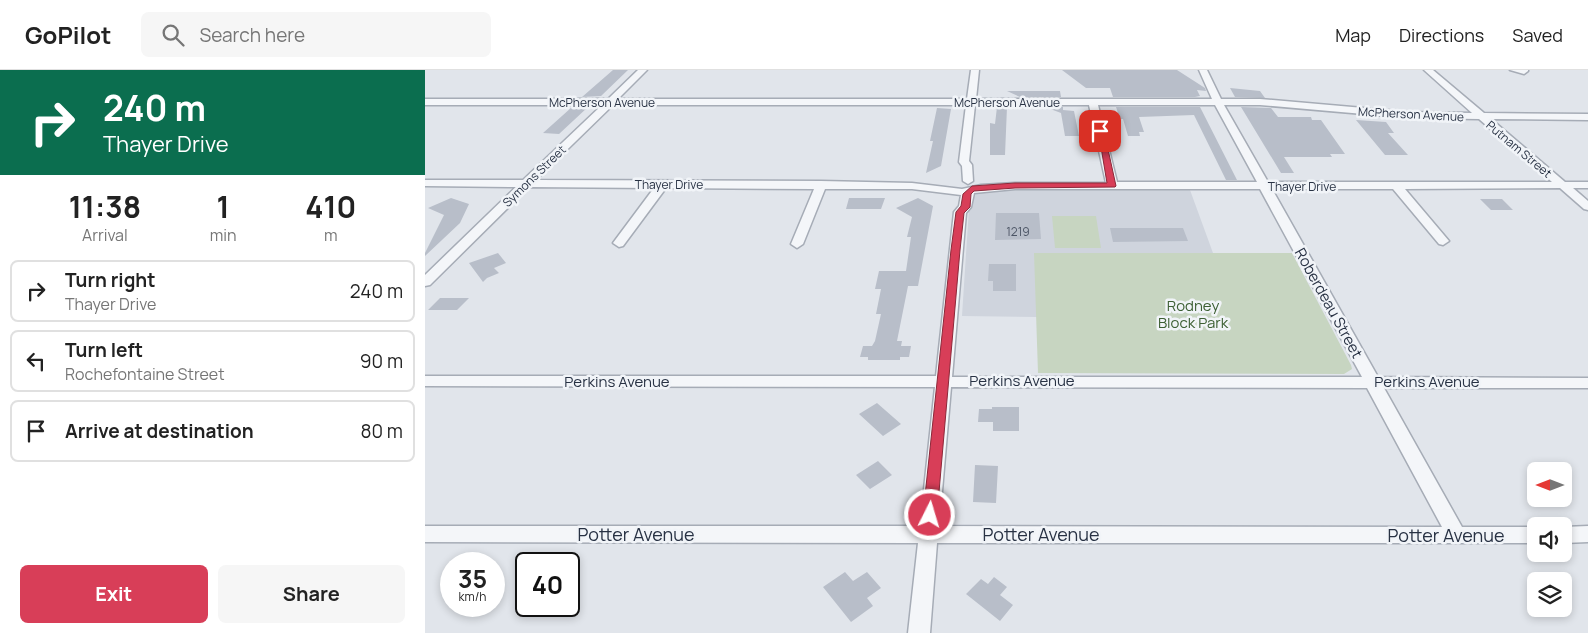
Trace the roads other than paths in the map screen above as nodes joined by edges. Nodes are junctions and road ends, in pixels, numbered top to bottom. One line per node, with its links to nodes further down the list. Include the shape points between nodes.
1 (643, 70): 8 (street, Symons Street)
2 (975, 70): 9 (street)
3 (1203, 70): 11 (street, Roberdeau Street)
4 (1428, 70): 12 (street, Putnam Street)
5 (1514, 70): 6 (street)
6 (1524, 71)
7 (425, 102): 8 (street, McPherson Avenue)
8 (610, 102): 9 (street, McPherson Avenue); 15 (street, Symons Street)
9 (971, 102): 10 (street, McPherson Avenue); 20 (street, via 964,162 967,165)
10 (1093, 102): 11 (street, McPherson Avenue); 21 (street)
11 (1218, 102): 12 (street, McPherson Avenue, via 1287,104 1409,116); 22 (street, Roberdeau Street)
12 (1482, 117): 13 (street, McPherson Avenue); 18 (street, Putnam Street)
13 (1588, 117)
14 (425, 183): 15 (street, Thayer Drive)
15 (526, 183): 16 (street, Thayer Drive); 28 (street, Symons Street)
16 (663, 184): 17 (street, Thayer Drive); 25 (street)
17 (821, 184): 20 (street, Thayer Drive); 27 (street)
18 (1562, 185): 19 (street, Thayer Drive); 23 (street, Thayer Drive); 24 (street, Putnam Street)
19 (1588, 185)
20 (962, 186): 21 (street, Thayer Drive); 29 (street, via 967,194 965,207 960,212)
21 (1112, 186): 22 (street, Thayer Drive)
22 (1265, 186): 23 (street, Thayer Drive); 31 (street, Roberdeau Street)
23 (1397, 186): 26 (street)
24 (1588, 207)
25 (619, 242)
26 (1443, 242)
27 (797, 244)
28 (425, 282)
29 (942, 380): 30 (street, Perkins Avenue); 31 (street, Perkins Avenue); 34 (street)
30 (425, 381)
31 (1372, 381): 32 (street, Perkins Avenue); 38 (street, Roberdeau Street)
32 (1588, 382)
33 (425, 534): 34 (street, Potter Avenue)
34 (928, 534): 38 (street, Potter Avenue); 39 (street)
35 (1588, 534): 37 (street)
36 (1527, 535): 38 (street, Potter Avenue)
37 (1572, 535)
38 (1457, 536)
39 (919, 633)

